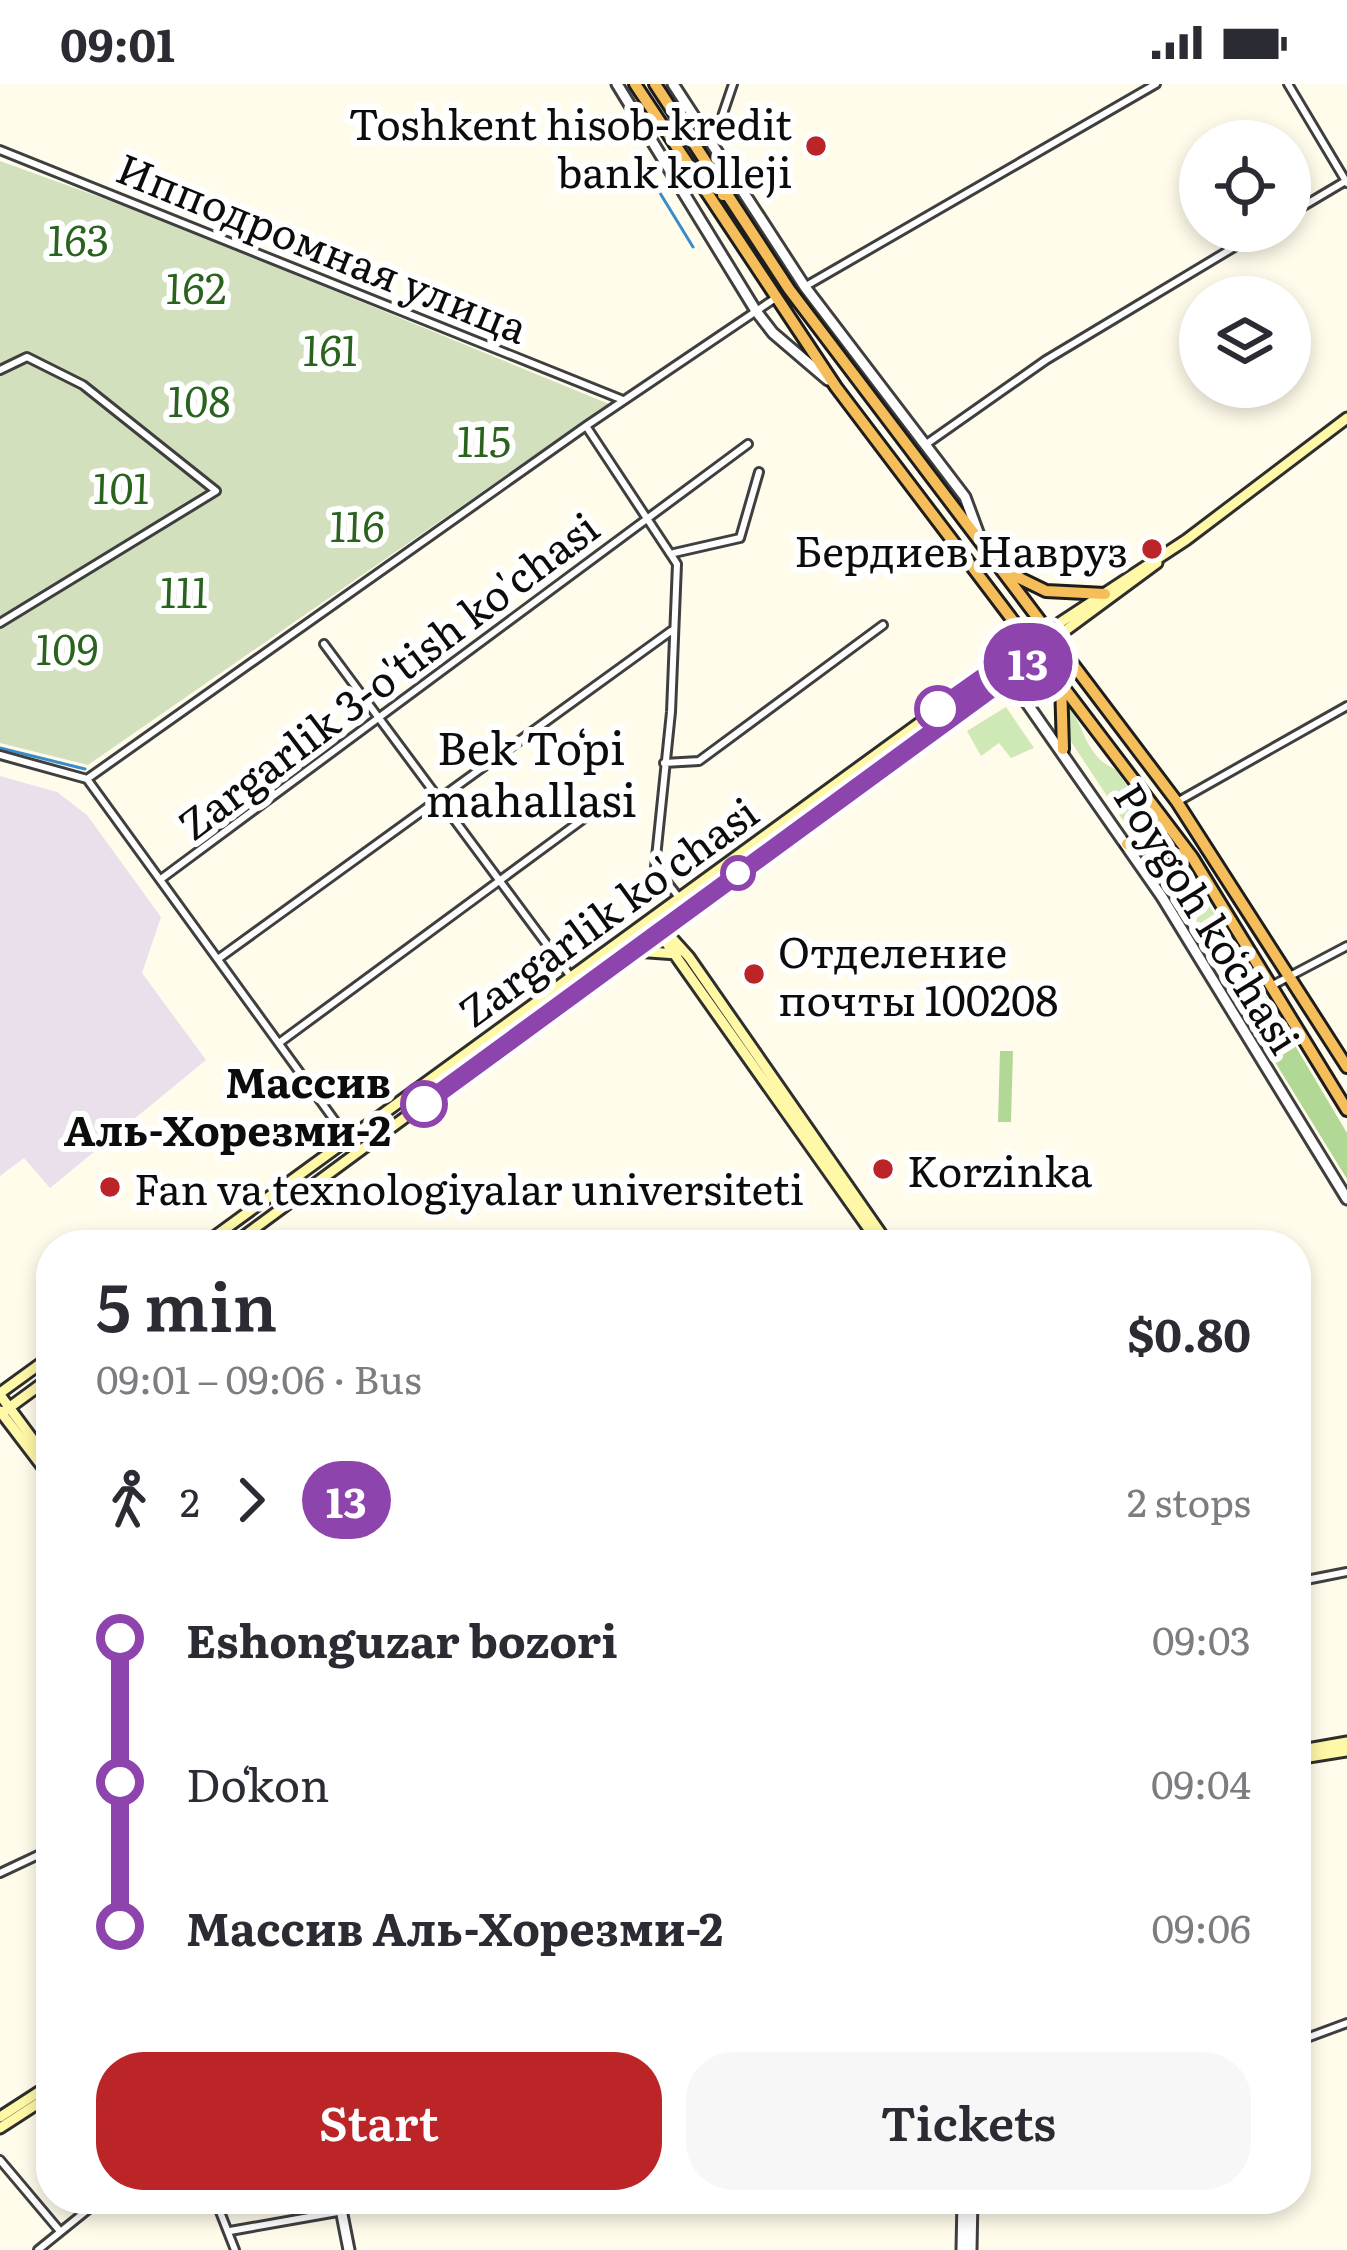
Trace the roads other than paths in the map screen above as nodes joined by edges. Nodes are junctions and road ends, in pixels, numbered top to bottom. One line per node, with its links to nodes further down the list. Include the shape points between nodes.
1 (617, 84): 18 (street)
2 (635, 84): 17 (highway)
3 (655, 84): 12 (highway)
4 (673, 84): 8 (street)
5 (733, 84): 8 (street)
6 (1156, 84): 15 (street)
7 (1288, 84): 11 (street)
8 (711, 149): 10 (street)
9 (0, 150): 21 (street, Ипподромная улица)
10 (728, 174): 12 (highway); 15 (street)
11 (1346, 182): 13 (street)
12 (723, 195): 16 (highway)
13 (1311, 202)
14 (1226, 252): 25 (street, via 1046,360)
15 (805, 287): 25 (street)
16 (789, 289): 17 (highway); 27 (highway)
17 (774, 299): 18 (street); 20 (highway)
18 (756, 311): 20 (street); 21 (street)
19 (0, 370): 35 (street, via 27,357 83,385 216,491)
20 (836, 387): 28 (highway)
21 (623, 400): 23 (street)
22 (1347, 418): 32 (main road)
23 (586, 426): 29 (street); 49 (street)
24 (748, 444): 29 (street, Zargarlik 3-o'tish ko'chasi)
25 (925, 445): 30 (street, via 965,497)
26 (759, 472): 31 (street, via 740,538)
27 (941, 492): 28 (highway); 30 (highway)
28 (926, 505): 39 (highway)
29 (648, 518): 31 (street); 45 (street, Zargarlik 3-o'tish ko'chasi)
30 (983, 546): 33 (highway)
31 (674, 553): 37 (street)
32 (1165, 555): 34 (main road); 38 (main road)
33 (1002, 570): 34 (highway, via 1046,591); 38 (highway)
34 (1105, 594): 38 (main road)
35 (0, 622)
36 (883, 625): 48 (street, via 699,761)
37 (671, 631): 48 (street); 50 (street)
38 (1054, 635): 39 (main road, Zargarlik ko'chasi); 41 (main road, Zargarlik ko'chasi); 52 (highway)
39 (1032, 641): 41 (highway); 57 (main road, Zargarlik ko'chasi)
40 (324, 644): 45 (street)
41 (1041, 652): 42 (main road, Zargarlik ko'chasi); 43 (highway)
42 (1008, 676): 46 (street, Poygoh koʻchasi); 58 (main road, Zargarlik ko'chasi)
43 (1060, 678): 46 (highway); 54 (highway)
44 (1347, 706): 52 (street)
45 (378, 718): 50 (street); 55 (street, Zargarlik 3-o'tish ko'chasi)
46 (1063, 749): 53 (street, Poygoh koʻchasi)
47 (0, 755): 49 (street)
48 (664, 763): 57 (street, via 655,867)
49 (87, 779): 55 (street)
50 (436, 798): 56 (street); 64 (street)
51 (609, 800): 56 (street)
52 (1178, 802): 65 (highway)
53 (1127, 844): 54 (highway); 76 (street, Poygoh koʻchasi)
54 (1192, 857): 67 (highway)
55 (161, 879): 64 (street)
56 (500, 882): 66 (street); 69 (street)
57 (679, 898): 58 (street); 59 (main road, Zargarlik ko'chasi)
58 (688, 910): 60 (main road, Zargarlik ko'chasi)
59 (653, 916): 60 (main road); 66 (main road, Zargarlik ko'chasi)
60 (662, 929): 62 (main road, Zargarlik ko'chasi); 63 (main road); 80 (main road)
61 (1347, 946): 65 (street)
62 (630, 952): 63 (main road); 68 (main road, Zargarlik ko'chasi)
63 (676, 954): 81 (main road)
64 (218, 959): 69 (street)
65 (1292, 976): 67 (street); 70 (highway)
66 (571, 977): 68 (main road); 72 (main road, Zargarlik ko'chasi)
67 (1273, 985): 71 (highway)
68 (580, 989): 73 (main road, Zargarlik ko'chasi)
69 (279, 1043): 72 (street)
70 (1347, 1066)
71 (1347, 1110)
72 (348, 1139): 73 (main road); 74 (main road, Zargarlik ko'chasi)
73 (358, 1152): 75 (main road, Zargarlik ko'chasi)
74 (281, 1188): 75 (main road); 77 (main road); 78 (main road, Zargarlik ko'chasi)
75 (296, 1198): 77 (main road, Zargarlik ko'chasi)
76 (1347, 1199)
77 (286, 1205): 79 (main road, Zargarlik ko'chasi)
78 (224, 1230)
79 (252, 1230)
80 (874, 1230)
81 (874, 1230)
82 (36, 1367): 84 (main road)
83 (36, 1388): 85 (main road)
84 (0, 1394): 85 (main road)
85 (3, 1412): 86 (main road); 87 (main road)
86 (36, 1448)
87 (36, 1457)
88 (1347, 1572): 89 (street)
89 (1311, 1579)
90 (1347, 1747): 91 (main road)
91 (1311, 1753)
92 (36, 1856): 93 (street)
93 (0, 1873)
94 (1347, 2023): 95 (street)
95 (1311, 2036)
96 (36, 2094): 98 (main road)
97 (36, 2105): 99 (main road)
98 (0, 2117)
99 (0, 2128)
100 (0, 2160): 101 (street)
101 (36, 2203)
102 (46, 2214): 108 (street)
103 (81, 2214): 108 (street)
104 (222, 2214): 109 (street)
105 (331, 2214): 109 (street)
106 (343, 2214): 112 (street)
107 (967, 2214): 113 (street)
108 (59, 2230): 110 (street)
109 (230, 2231): 111 (street)
110 (38, 2250)
111 (234, 2250)
112 (349, 2250)
113 (966, 2250)

